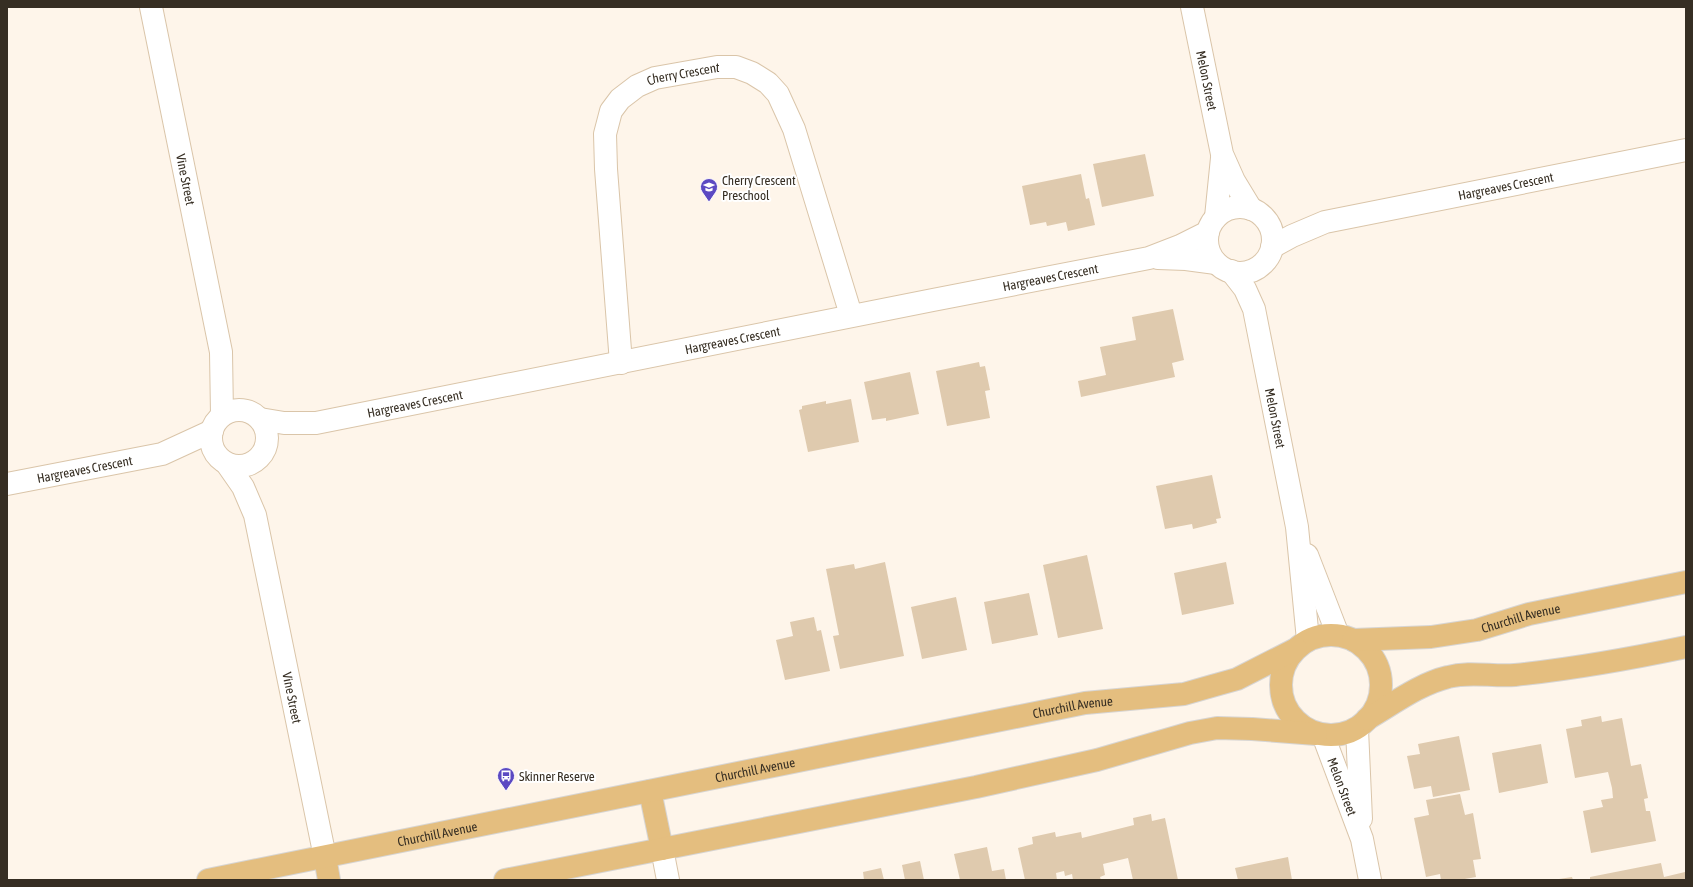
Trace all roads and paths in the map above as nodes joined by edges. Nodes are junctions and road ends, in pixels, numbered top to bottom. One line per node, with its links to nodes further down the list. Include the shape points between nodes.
1 (152, 7): 13 (street, Vine Street)
2 (1192, 7): 4 (street, Melon Street)
3 (1686, 150): 6 (street, Hargreaves Crescent)
4 (1222, 154): 5 (street, Melon Street, via 1234,181); 7 (street, Melon Street)
5 (1255, 211): 6 (street, Hargreaves Crescent, via 1289,221); 7 (street, via 1242,207 1232,208 1223,211); 8 (street, via 1267,220 1271,229 1273,238)
6 (1325, 222): 8 (street, Hargreaves Crescent, via 1292,236)
7 (1212, 225): 9 (street, Hargreaves Crescent, via 1180,246); 10 (street, via 1206,243 1210,254)
8 (1268, 255): 10 (street, via 1249,272 1240,273); 11 (street, Melon Street)
9 (1149, 258): 10 (street, Hargreaves Crescent, via 1186,259); 12 (street, Hargreaves Crescent)
10 (1223, 267): 11 (street, Melon Street, via 1245,289)
11 (1254, 309): 23 (street, Melon Street)
12 (851, 315): 14 (street, Hargreaves Crescent); 14 (street, Cherry Crescent, via 794,129 778,94 752,72 736,68 717,67 655,78 636,86 620,99 611,111 606,134 606,169)
13 (221, 352): 15 (street, Vine Street, via 236,388); 16 (street, Vine Street)
14 (621, 363): 17 (street, Hargreaves Crescent)
15 (255, 415): 16 (street, via 240,410 231,411); 17 (street, Hargreaves Crescent, via 284,423); 19 (street, via 265,426 267,433 268,441)
16 (217, 423): 18 (street, Hargreaves Crescent); 20 (street, via 211,441 214,450)
17 (316, 423): 19 (street, Hargreaves Crescent)
18 (162, 454): 20 (street, Hargreaves Crescent, via 195,455); 21 (street, Hargreaves Crescent)
19 (262, 455): 20 (street, via 243,467 234,467); 22 (street, Vine Street)
20 (223, 461): 22 (street, Vine Street, via 243,487)
21 (7, 484)
22 (255, 515): 33 (street, Vine Street)
23 (1297, 527): 25 (street, Melon Street); 26 (street, Melon Street)
24 (1686, 582): 25 (main road, Churchill Avenue, via 1528,614 1477,630 1431,638)
25 (1345, 638): 26 (main road, via 1322,635); 28 (main road, via 1366,649 1376,662 1380,676 1381,692 1376,707)
26 (1302, 645): 29 (main road, via 1285,663 1280,680 1282,697 1288,713 1300,726); 30 (main road, Churchill Avenue, via 1236,679 1184,694 1085,703)
27 (1686, 647): 28 (main road, via 1563,670 1510,675 1448,676 1420,687)
28 (1362, 724): 29 (main road, via 1340,735); 31 (street, Melon Street)
29 (1320, 734): 31 (street, Melon Street); 32 (main road, via 1217,728 1197,731 1097,760 976,787)
30 (650, 791): 32 (main road); 33 (main road, Churchill Avenue)
31 (1362, 839): 38 (street, Melon Street)
32 (662, 849): 36 (main road); 37 (street)
33 (325, 857): 34 (main road, Churchill Avenue); 35 (main road, Vine Street)
34 (208, 880)
35 (329, 880)
36 (505, 880)
37 (668, 880)
38 (1370, 880)

